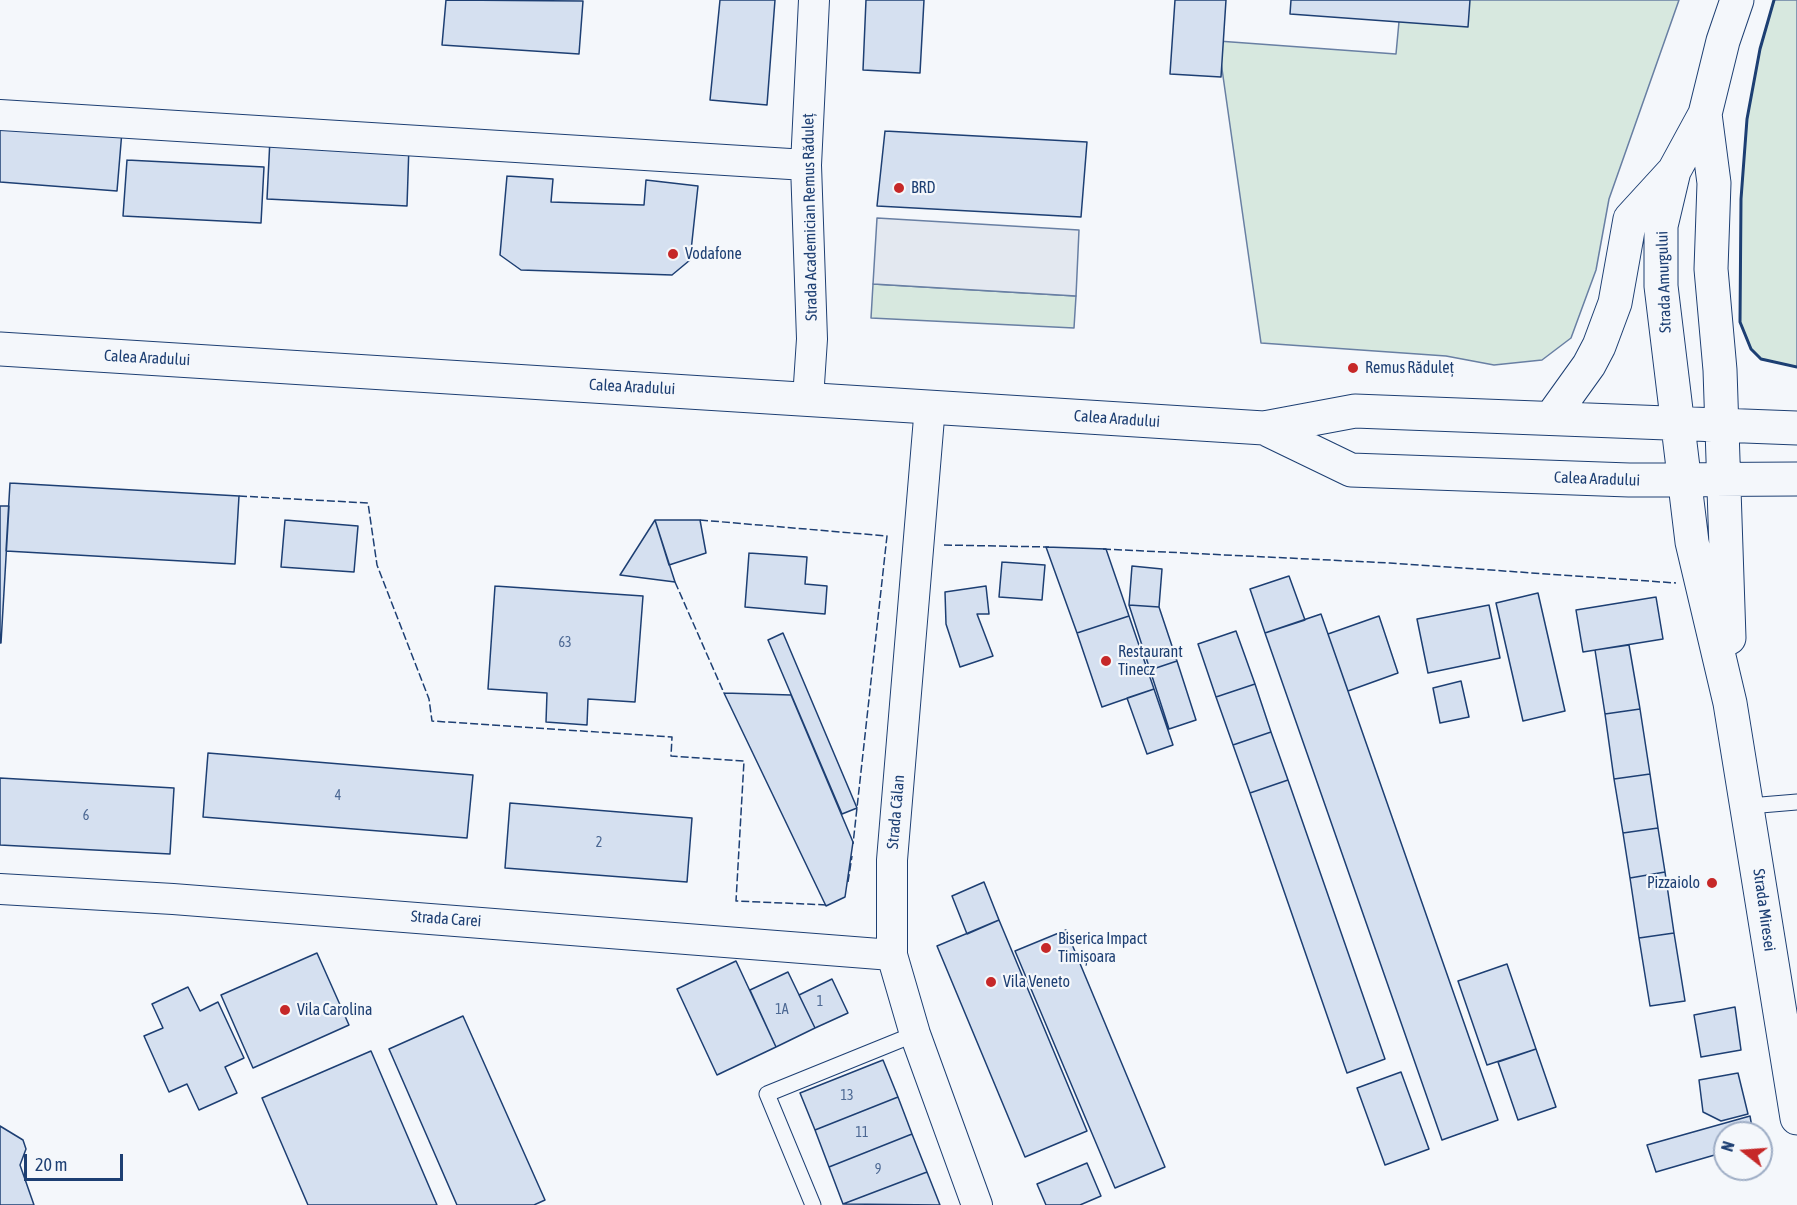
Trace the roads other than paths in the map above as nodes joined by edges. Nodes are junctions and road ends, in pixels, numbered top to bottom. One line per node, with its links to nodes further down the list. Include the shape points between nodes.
1 (814, 0): 5 (street, Strada Academician Remus Răduleț)
2 (1737, 0): 3 (main road, Strada Amurgului)
3 (1705, 114): 6 (main road, Strada Amurgului); 12 (main road, Strada Amurgului, via 1714,183 1711,269)
4 (0, 115): 5 (street)
5 (806, 165): 8 (street, Strada Academician Remus Răduleț, via 812,339)
6 (1674, 171): 10 (main road, via 1630,219 1615,303 1599,346); 11 (main road, Strada Amurgului, via 1661,226 1661,286)
7 (0, 349): 8 (main road, Calea Aradului)
8 (808, 399): 9 (main road, Calea Aradului)
9 (930, 406): 13 (main road, Calea Aradului); 22 (street, Strada Călan, via 892,860)
10 (1551, 418): 11 (main road, Calea Aradului); 13 (main road, Calea Aradului, via 1355,411)
11 (1677, 423): 12 (main road, Calea Aradului); 16 (main road, Strada Miresei)
12 (1722, 425): 14 (main road, Calea Aradului); 17 (main road, Strada Miresei)
13 (1264, 428): 16 (main road, Calea Aradului, via 1352,470)
14 (1797, 428)
15 (1797, 479): 17 (main road, Calea Aradului)
16 (1684, 480): 17 (main road, Calea Aradului); 18 (main road, Strada Miresei, via 1692,542)
17 (1724, 480): 18 (main road, Strada Miresei)
18 (1730, 703): 20 (main road, Strada Miresei)
19 (1797, 802): 20 (lane)
20 (1749, 806): 24 (main road, Strada Miresei)
21 (0, 889): 22 (street, Strada Carei, via 220,902)
22 (892, 955): 23 (street, Strada Călan)
23 (915, 1034): 25 (lane, via 766,1094); 26 (street, Strada Călan)
24 (1797, 1118)
25 (813, 1205)
26 (976, 1205)

